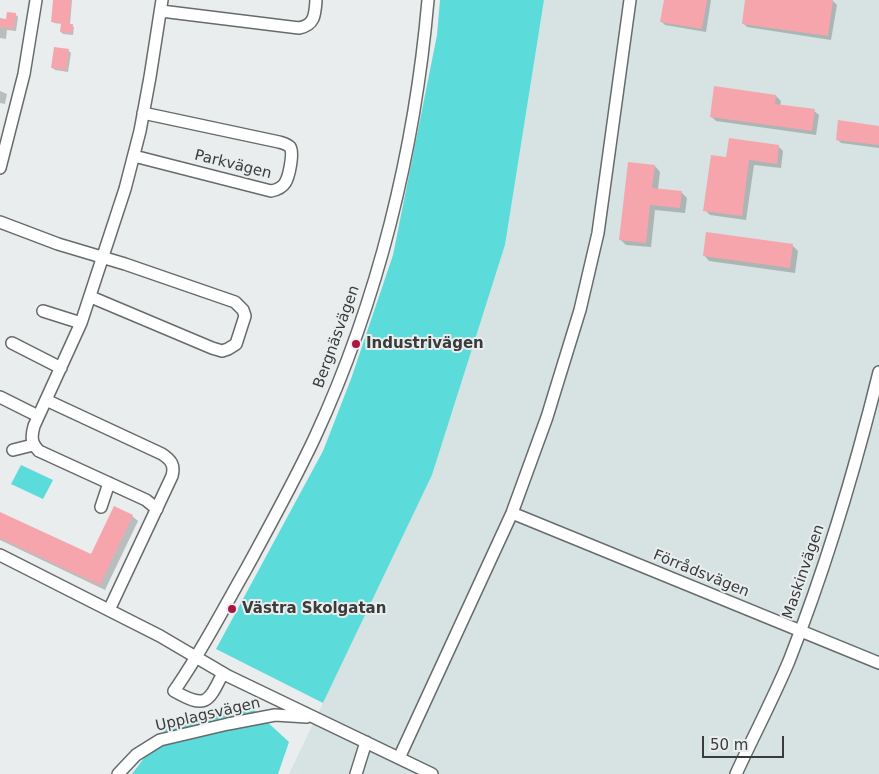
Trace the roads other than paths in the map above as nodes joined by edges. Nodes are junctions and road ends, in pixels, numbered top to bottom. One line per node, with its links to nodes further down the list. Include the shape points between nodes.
1 (36, 0): 8 (street, via 24,74)
2 (316, 0): 5 (street, via 312,22 299,28)
3 (428, 0): 29 (street, Bergnäsvägen, via 411,126 397,192 354,340 315,436 286,496)
4 (630, 0): 25 (street, via 598,233 580,310 547,417)
5 (161, 5): 6 (street)
6 (143, 113): 7 (street); 7 (street, Parkvägen, via 279,142 291,148 291,160 285,184 271,191)
7 (134, 156): 10 (street)
8 (0, 168)
9 (0, 222): 10 (street)
10 (103, 257): 11 (street); 11 (street, via 235,302 245,316 236,344 222,351)
11 (91, 297): 13 (street)
12 (43, 311): 13 (street)
13 (81, 323): 15 (street)
14 (12, 343): 15 (street)
15 (61, 368): 18 (street)
16 (879, 372): 28 (street, Maskinvägen, via 856,463)
17 (0, 397): 19 (street)
18 (46, 400): 19 (street); 24 (street, via 170,460 174,468 172,476)
19 (38, 416): 20 (street, via 31,437)
20 (33, 445): 21 (street); 22 (street)
21 (13, 450)
22 (109, 483): 23 (street); 24 (street)
23 (101, 507)
24 (157, 508): 27 (street)
25 (512, 513): 28 (street, Förrådsvägen); 34 (street)
26 (0, 555): 27 (street)
27 (109, 610): 29 (street)
28 (800, 631): 30 (street, Förrådsvägen); 38 (street, Maskinvägen)
29 (196, 657): 31 (street); 31 (street, Bergnäsvägen, via 174,691 199,702 206,700)
30 (879, 663)
31 (223, 673): 32 (street, Upplagsvägen)
32 (317, 718): 33 (street, Upplagsvägen); 35 (street, Upplagsvägen, via 275,715 179,735 151,744 131,758)
33 (366, 742): 34 (street, Upplagsvägen); 36 (street)
34 (399, 758): 37 (street, Upplagsvägen)
35 (118, 774)
36 (356, 774)
37 (432, 774)
38 (736, 774)

